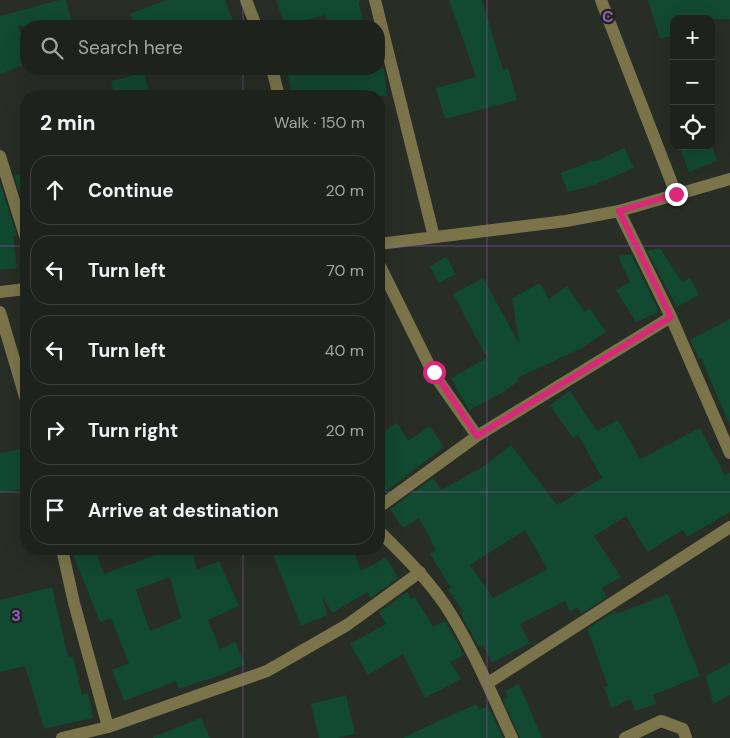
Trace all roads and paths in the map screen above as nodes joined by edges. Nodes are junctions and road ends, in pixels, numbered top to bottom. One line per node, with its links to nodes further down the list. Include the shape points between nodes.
1 (246, 0): 4 (street)
2 (375, 0): 5 (street)
3 (601, 0): 11 (street)
4 (254, 20)
5 (380, 20)
6 (385, 40): 14 (street)
7 (274, 75): 8 (street)
8 (277, 90)
9 (0, 156): 13 (street)
10 (730, 179): 11 (street)
11 (676, 194): 12 (street)
12 (619, 211): 14 (street, via 566,221); 20 (street)
13 (20, 220)
14 (434, 237): 15 (street)
15 (385, 243)
16 (385, 276): 22 (street, via 434,372)
17 (20, 290): 18 (street)
18 (0, 292)
19 (0, 312): 21 (street)
20 (671, 317): 22 (street); 23 (street)
21 (20, 380)
22 (477, 436): 24 (street)
23 (730, 453)
24 (385, 503)
25 (730, 528): 29 (street)
26 (385, 537): 28 (street)
27 (63, 555): 30 (street)
28 (420, 572): 29 (street, via 445,605); 30 (street, via 347,624 267,671)
29 (488, 683): 32 (street)
30 (108, 727): 31 (street)
31 (62, 738)
32 (512, 738)
33 (625, 738): 34 (street, via 661,721 682,729)
34 (686, 738)

